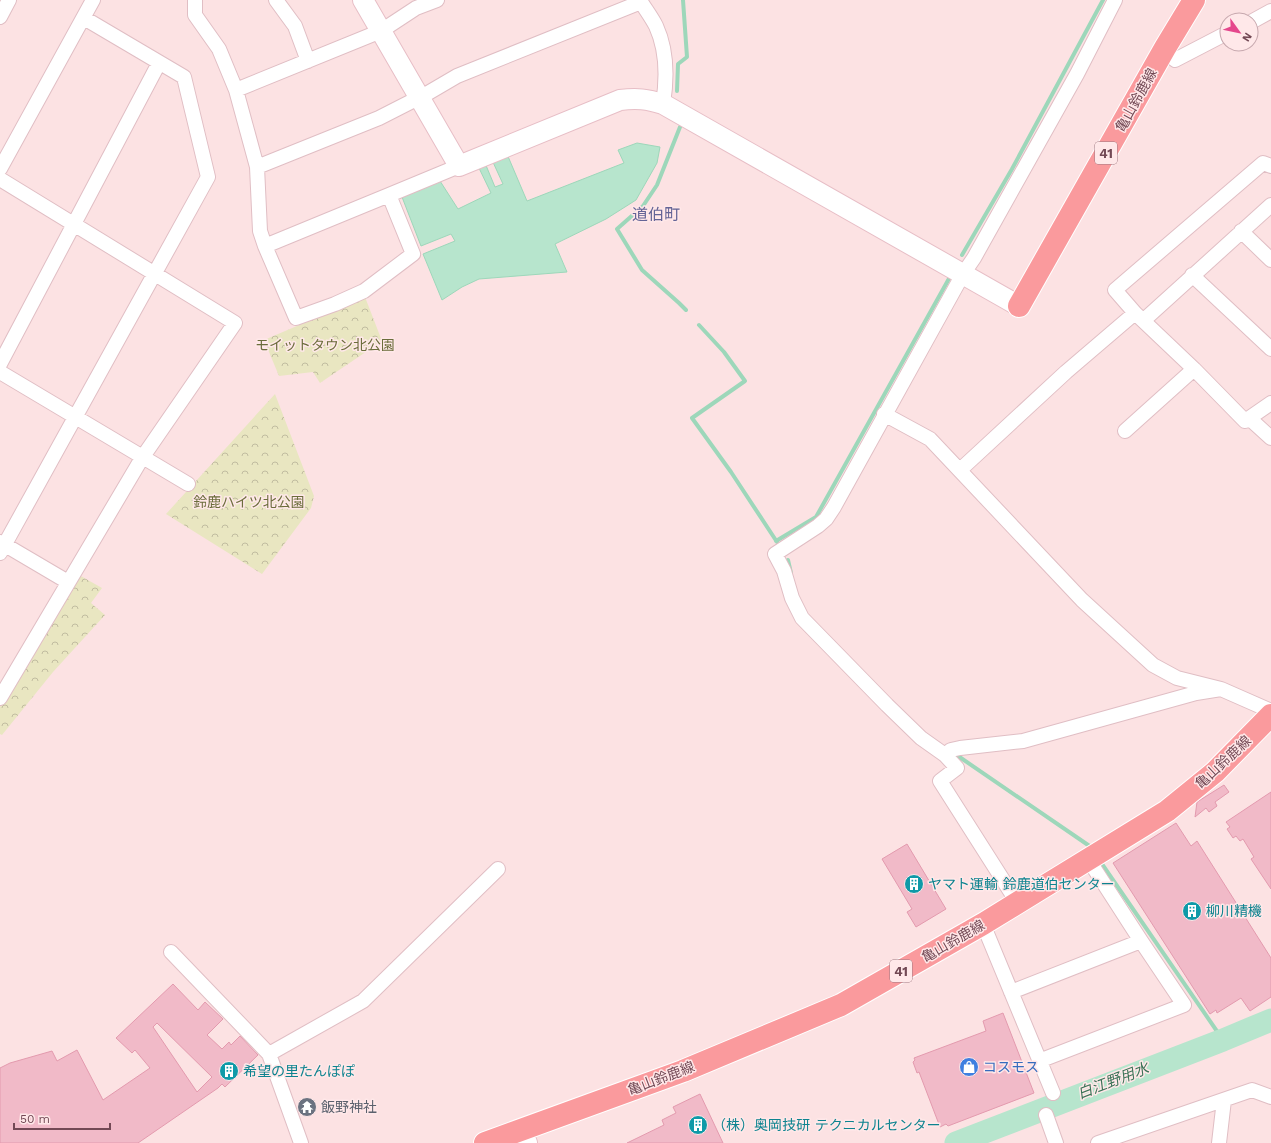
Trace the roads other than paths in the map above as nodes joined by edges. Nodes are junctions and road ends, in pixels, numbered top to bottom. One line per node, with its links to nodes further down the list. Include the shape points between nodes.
1 (9, 0): 11 (street)
2 (93, 0): 12 (street)
3 (195, 0): 19 (street, via 195,15 219,49)
4 (276, 0): 17 (street, via 295,26)
5 (363, 0): 14 (street)
6 (437, 0): 14 (street, via 416,8)
7 (1115, 0): 34 (street, via 1077,74)
8 (1194, 0): 36 (main road, 亀山鈴鹿線 / 41)
9 (640, 1): 20 (street, via 457,76); 21 (street, via 656,26 664,49)
10 (1271, 11): 13 (street)
11 (0, 17)
12 (84, 18): 18 (street); 25 (street)
13 (1259, 18)
14 (381, 31): 17 (street); 20 (street)
15 (1219, 37): 16 (street)
16 (1175, 60)
17 (308, 61): 19 (street)
18 (159, 63): 29 (street); 33 (street, via 184,77 208,177)
19 (236, 90): 24 (street)
20 (419, 97): 22 (street); 24 (street, via 379,118)
21 (663, 104): 22 (street, via 649,99 620,100); 34 (street)
22 (459, 166): 27 (street)
23 (1271, 166): 37 (street, via 1263,163 1115,290)
24 (257, 167): 31 (street, via 260,231)
25 (0, 169)
26 (0, 179): 29 (street)
27 (389, 195): 31 (street); 31 (street, via 413,254 364,291 335,304 296,318)
28 (1271, 205): 30 (street)
29 (74, 223): 33 (street); 39 (street)
30 (1241, 231): 32 (street); 35 (street)
31 (265, 246)
32 (1271, 260)
33 (154, 274): 44 (street); 48 (street, via 235,323)
34 (963, 274): 36 (street); 43 (street)
35 (1192, 275): 37 (street); 38 (street)
36 (1019, 306)
37 (1140, 316): 40 (street); 49 (street, via 1066,372)
38 (1271, 349)
39 (0, 364)
40 (1194, 369): 45 (street, via 1246,421); 46 (street)
41 (0, 372): 44 (street)
42 (1271, 403): 45 (street)
43 (884, 414): 49 (street, via 930,439); 57 (street, via 826,519 775,554 802,618 886,705)
44 (75, 417): 48 (street); 51 (street)
45 (1249, 418): 47 (street)
46 (1125, 432)
47 (1271, 438)
48 (142, 458): 50 (street); 52 (street)
49 (960, 470): 53 (street, via 1082,600 1153,665 1177,678)
50 (188, 484)
51 (2, 546): 52 (street)
52 (68, 582): 54 (street)
53 (1221, 689): 55 (street); 57 (street, via 1196,693 1024,741 960,748)
54 (0, 698)
55 (1271, 711)
56 (1271, 715): 58 (main road, 亀山鈴鹿線 / 41, via 1215,772 1167,811)
57 (945, 755): 60 (street, via 957,768 940,781)
58 (1088, 859): 60 (main road, 亀山鈴鹿線 / 41); 62 (street)
59 (498, 869): 65 (street, via 363,1001)
60 (1017, 902): 61 (main road, 亀山鈴鹿線 / 41)
61 (983, 924): 64 (street); 71 (main road, 亀山鈴鹿線 / 41, via 841,1005)
62 (1141, 941): 64 (street); 66 (street, via 1184,1005)
63 (171, 952): 65 (street)
64 (1011, 992): 66 (street)
65 (269, 1054): 73 (street)
66 (1039, 1061): 67 (street)
67 (1053, 1093)
68 (1271, 1097): 69 (street, via 1252,1090)
69 (1224, 1100): 72 (street); 76 (street)
70 (1046, 1115): 75 (street)
71 (523, 1139): 74 (main road, 亀山鈴鹿線 / 41)
72 (1101, 1142)
73 (301, 1143)
74 (485, 1143)
75 (1056, 1143)
76 (1219, 1143)

